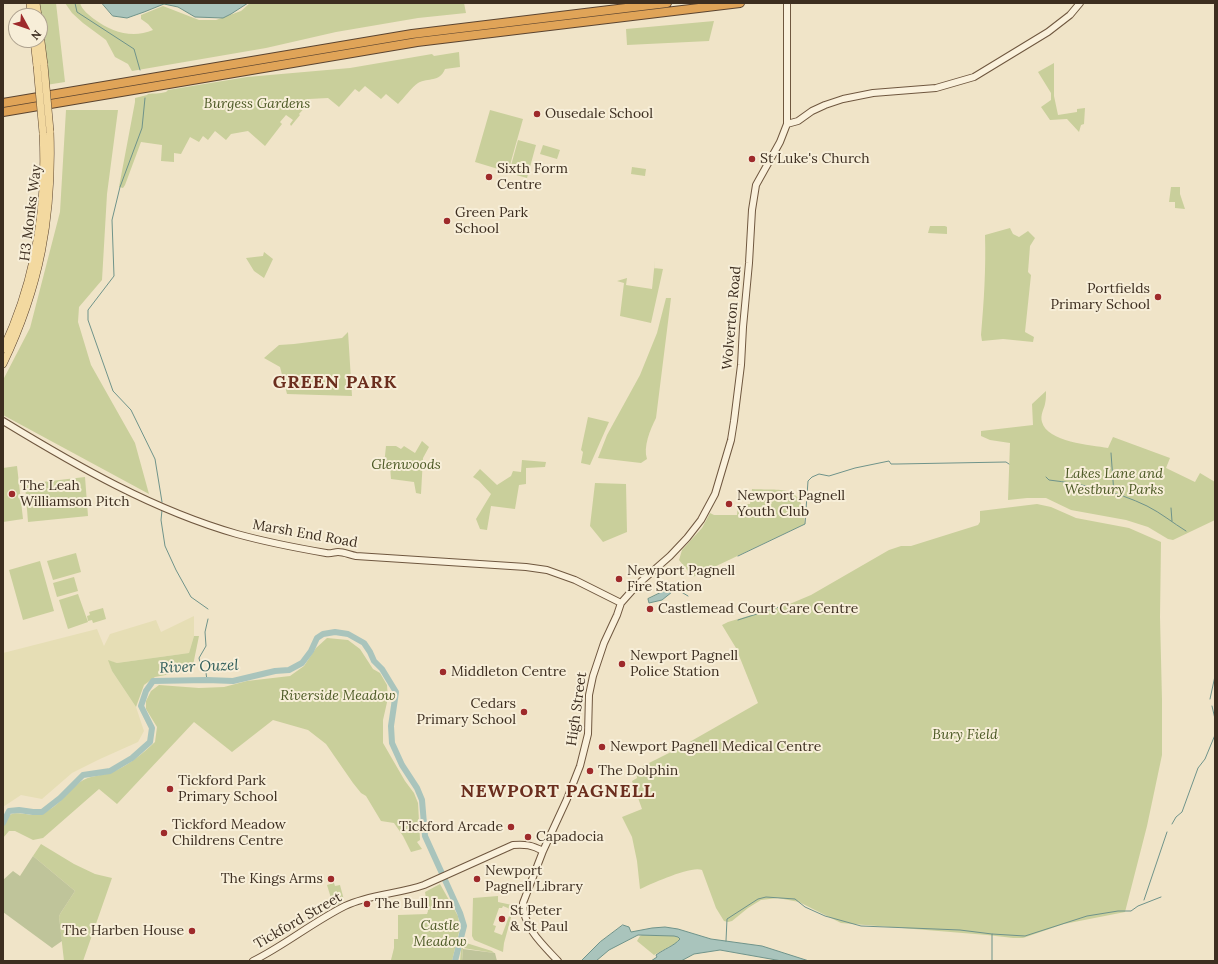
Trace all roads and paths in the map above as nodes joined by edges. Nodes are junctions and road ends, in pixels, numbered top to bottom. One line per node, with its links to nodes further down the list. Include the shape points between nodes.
1 (667, 3): 8 (highway, via 412,34)
2 (740, 3): 9 (highway, via 417,42)
3 (787, 3): 10 (street, Wolverton Road)
4 (1080, 3): 10 (street, via 1070,15 1048,32 974,77 936,88 843,98)
5 (36, 48): 7 (main road, H3 Monks Way)
6 (40, 48): 7 (main road, H3 Monks Way)
7 (40, 66): 11 (main road, H3 Monks Way, bridge)
8 (3, 103)
9 (3, 112)
10 (787, 124): 15 (street, Wolverton Road, via 756,185 734,421 715,494 701,520 687,538)
11 (47, 132): 12 (main road, H3 Monks Way, via 43,198 33,262 25,294); 13 (main road, H3 Monks Way, via 51,152 49,197 40,264 17,335)
12 (3, 349)
13 (3, 364)
14 (3, 421): 15 (street, Marsh End Road, via 126,490 174,512 237,534 330,554 339,552 356,556 547,570 575,580)
15 (621, 603): 16 (street, High Street, via 593,676 589,695 588,734 580,766)
16 (543, 851): 17 (street, Tickford Street, via 533,845 513,845 412,890 374,897 344,907); 18 (street, High Street, via 526,893 523,912 530,930)
17 (253, 961)
18 (558, 961)

